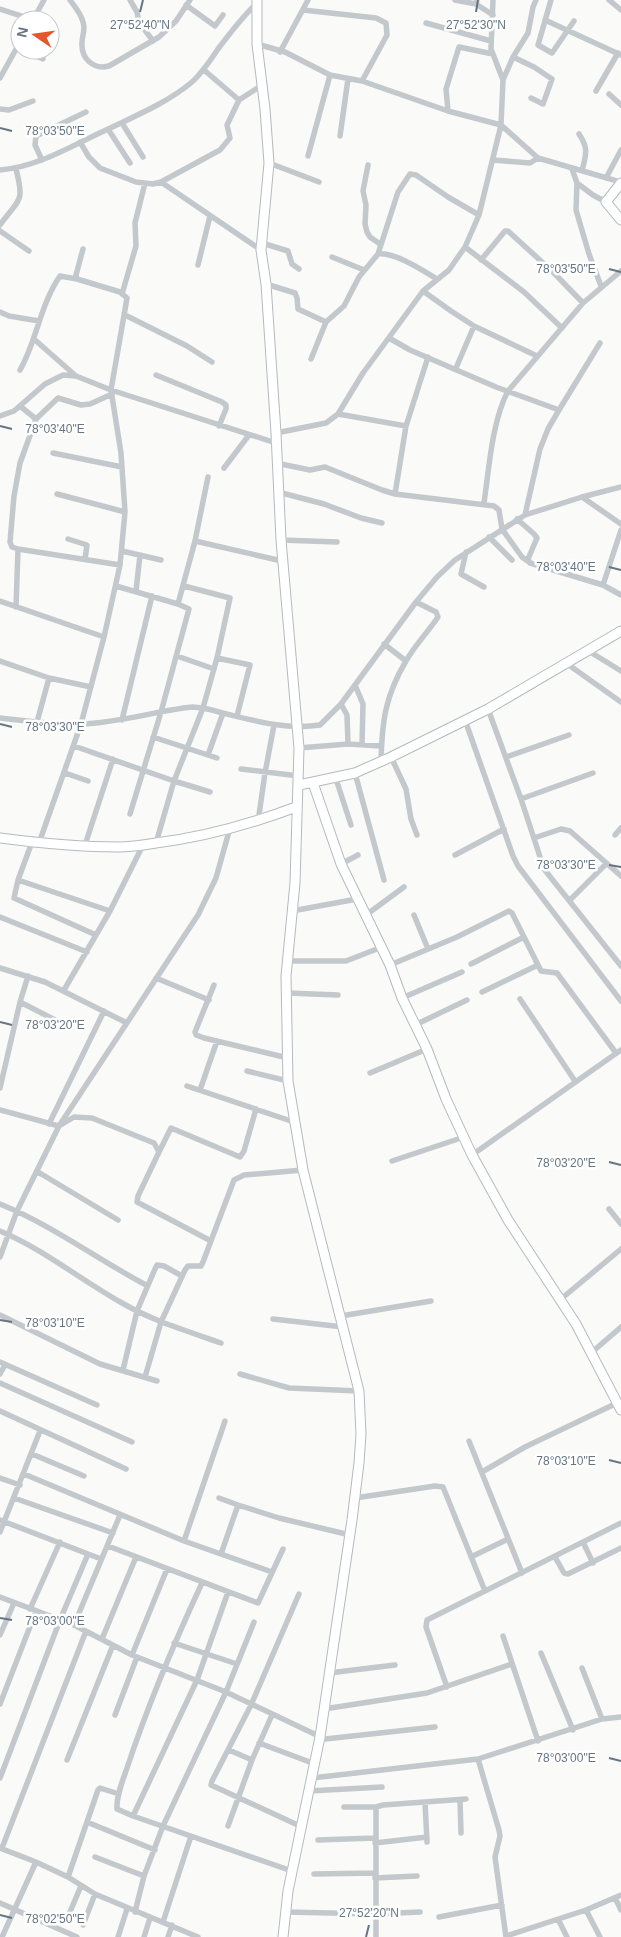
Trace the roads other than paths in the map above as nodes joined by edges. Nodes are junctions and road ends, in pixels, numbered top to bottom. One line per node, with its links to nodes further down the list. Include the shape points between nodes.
1 (70, 0): 20 (street, via 84,28 81,44 84,54 96,67 109,66)
2 (130, 0): 20 (street, via 139,22)
3 (308, 0): 12 (street)
4 (455, 0): 10 (street)
5 (493, 0): 15 (street)
6 (536, 0): 26 (street, via 528,33)
7 (551, 0): 16 (street)
8 (609, 0): 13 (street)
9 (257, 1): 22 (street); 28 (street)
10 (476, 2): 15 (street)
11 (188, 3): 14 (street, via 215,26); 20 (street, via 176,21)
12 (303, 10): 23 (street); 33 (street, via 376,18 386,23 387,35)
13 (621, 10)
14 (223, 15)
15 (493, 15): 21 (street)
16 (545, 20): 19 (street); 19 (street, via 538,45 552,53)
17 (574, 21): 19 (street)
18 (426, 23): 21 (street)
19 (568, 30): 25 (street)
20 (153, 41)
21 (492, 41): 24 (street)
22 (257, 44): 23 (street); 34 (street)
23 (280, 52): 29 (street)
24 (493, 54): 32 (street); 42 (street, via 459,47 446,89)
25 (619, 54): 35 (street)
26 (513, 56): 32 (street); 37 (street, via 552,79 543,104)
27 (10, 60): 30 (street)
28 (204, 70): 38 (street); 44 (street, via 170,97)
29 (330, 74): 31 (street); 51 (street)
30 (0, 78)
31 (348, 79): 33 (street); 48 (street)
32 (503, 80): 45 (street)
33 (362, 81): 42 (street)
34 (262, 84): 38 (street); 56 (street)
35 (596, 91)
36 (609, 94): 40 (street)
37 (531, 98)
38 (240, 100): 64 (street, via 227,125 230,138 220,150)
39 (33, 101): 41 (street, via 9,110)
40 (621, 105)
41 (0, 109)
42 (448, 111): 45 (street)
43 (86, 112): 54 (street, via 36,136 35,145)
44 (122, 123): 46 (street); 52 (street)
45 (501, 125): 53 (street); 55 (street)
46 (108, 129): 49 (street); 57 (street)
47 (578, 134): 62 (street, via 587,150)
48 (340, 136)
49 (80, 142): 54 (street); 66 (street, via 88,157 100,168)
50 (621, 150): 63 (street)
51 (308, 156)
52 (143, 157)
53 (538, 158): 55 (street, via 530,163); 60 (street)
54 (42, 160): 59 (street)
55 (493, 160): 70 (street)
56 (269, 163): 65 (street); 76 (street)
57 (130, 164)
58 (368, 165): 75 (street, via 362,191 366,205 365,224 370,237)
59 (16, 169): 61 (street); 73 (street, via 20,198)
60 (572, 169): 62 (street); 67 (street)
61 (0, 170)
62 (582, 171): 63 (street)
63 (606, 178): 68 (street)
64 (161, 182): 66 (street); 71 (street)
65 (319, 182)
66 (145, 183): 92 (street, via 135,223 136,246)
67 (577, 183): 69 (street); 90 (street, via 576,210)
68 (621, 183): 69 (street)
69 (606, 202): 72 (street)
70 (479, 214): 75 (street, via 410,174 398,192); 77 (street)
71 (210, 216): 76 (street); 83 (street)
72 (621, 220)
73 (0, 225)
74 (0, 231): 79 (street)
75 (380, 244): 80 (street)
76 (261, 247): 84 (street, via 288,250 292,264); 89 (street)
77 (465, 247): 82 (street); 88 (street, via 449,270)
78 (83, 249): 87 (street)
79 (29, 251)
80 (378, 254): 85 (street); 88 (street, via 384,253 406,262)
81 (332, 257): 85 (street)
82 (481, 260): 93 (street, via 508,231); 99 (street, via 524,292)
83 (198, 265)
84 (299, 269)
85 (364, 270): 97 (street, via 344,306)
86 (621, 271): 90 (street)
87 (77, 279): 92 (street); 96 (street, via 60,276)
88 (437, 279): 91 (street)
89 (266, 284): 97 (street, via 295,293 298,309); 120 (street)
90 (601, 286): 93 (street)
91 (423, 291): 98 (street); 100 (street)
92 (122, 294): 95 (street, via 127,298)
93 (583, 303): 99 (street)
94 (0, 312): 96 (street)
95 (125, 315): 106 (street); 112 (street)
96 (40, 320): 101 (street)
97 (326, 322): 105 (street)
98 (474, 326): 103 (street); 107 (street)
99 (562, 328): 103 (street)
100 (389, 338): 104 (street); 115 (street)
101 (35, 340): 108 (street); 110 (street)
102 (600, 343): 114 (street)
103 (538, 356): 111 (street)
104 (428, 357): 107 (street); 119 (street)
105 (311, 359)
106 (212, 362)
107 (456, 368): 111 (street)
108 (20, 370)
109 (156, 375): 118 (street, via 226,405)
110 (76, 376): 112 (street); 113 (street, via 55,378)
111 (508, 391): 114 (street); 133 (street, via 498,417)
112 (112, 392): 117 (street, via 90,404 81,405 58,398); 118 (street); 125 (street)
113 (20, 406): 116 (street); 117 (street)
114 (559, 410): 135 (street, via 540,449)
115 (338, 414): 119 (street); 120 (street, via 326,423)
116 (0, 416)
117 (36, 419): 146 (street, via 20,463 14,496 10,542)
118 (219, 426): 121 (street)
119 (406, 426): 131 (street)
120 (276, 433): 122 (street)
121 (249, 435): 122 (street); 126 (street)
122 (276, 443): 124 (street)
123 (53, 453): 125 (street)
124 (276, 463): 129 (street); 131 (street, via 310,470 325,466)
125 (122, 468): 134 (street)
126 (224, 468)
127 (208, 477): 144 (street)
128 (621, 487): 132 (street)
129 (278, 492): 137 (street); 143 (street)
130 (57, 494): 134 (street)
131 (395, 494): 133 (street)
132 (582, 497): 135 (street); 138 (street)
133 (484, 504): 139 (street, via 497,507)
134 (125, 512): 147 (street)
135 (525, 515): 136 (street)
136 (517, 519): 139 (street); 154 (street, via 536,536)
137 (382, 523)
138 (621, 524)
139 (502, 528): 141 (street); 154 (street, via 524,560)
140 (621, 530): 156 (street)
141 (489, 537): 148 (street); 152 (street)
142 (68, 539): 150 (street, via 87,545)
143 (281, 540): 145 (street); 153 (street)
144 (195, 542): 153 (street); 158 (street)
145 (337, 542)
146 (18, 549): 150 (street); 166 (street)
147 (122, 550): 149 (street); 155 (street)
148 (466, 552): 159 (street, via 461,574); 164 (street, via 446,567)
149 (140, 555): 151 (street); 160 (street)
150 (85, 559): 155 (street)
151 (161, 560)
152 (512, 560)
153 (282, 561): 194 (street)
154 (529, 562): 156 (street)
155 (120, 566): 157 (street)
156 (603, 584): 161 (street)
157 (116, 586): 160 (street); 168 (street)
158 (184, 586): 165 (street); 172 (street, via 230,598)
159 (484, 587)
160 (136, 591): 162 (street)
161 (621, 594)
162 (152, 596): 165 (street); 189 (street)
163 (0, 602): 166 (street)
164 (416, 602): 169 (street); 174 (street, via 436,612 438,617)
165 (178, 604): 171 (street, via 185,606 189,613)
166 (16, 607): 168 (street)
167 (621, 631): 170 (street)
168 (104, 638): 180 (street)
169 (384, 644): 174 (street); 179 (street)
170 (587, 650): 175 (street); 177 (street)
171 (177, 656): 176 (street); 185 (street)
172 (217, 658): 176 (street); 187 (street, via 250,665)
173 (0, 661): 178 (street)
174 (406, 661): 200 (street, via 384,710)
175 (566, 663): 181 (street); 184 (street)
176 (214, 669): 183 (street)
177 (621, 671)
178 (49, 678): 180 (street); 191 (street)
179 (355, 685): 182 (street); 198 (street, via 363,704)
180 (91, 687): 192 (street)
181 (621, 702)
182 (341, 704): 194 (street, via 320,725); 197 (street, via 347,715)
183 (203, 708): 185 (street); 186 (street); 202 (street)
184 (488, 709): 190 (street); 205 (street)
185 (161, 712): 189 (street); 196 (street)
186 (223, 713): 187 (street); 203 (street)
187 (238, 716): 193 (street)
188 (0, 718): 191 (street)
189 (122, 720): 192 (street)
190 (465, 720): 204 (street); 228 (street)
191 (36, 722): 192 (street)
192 (81, 724): 199 (street)
193 (274, 725): 194 (street); 212 (street)
194 (298, 727): 201 (street)
195 (569, 735): 205 (street)
196 (153, 737): 202 (street); 210 (street)
197 (348, 744): 198 (street); 201 (street)
198 (362, 745): 200 (street)
199 (74, 746): 207 (street); 211 (street)
200 (381, 746): 208 (street)
201 (299, 748): 217 (street)
202 (188, 749): 203 (street); 218 (street)
203 (208, 755): 206 (street)
204 (391, 757): 208 (street); 230 (street, via 406,789)
205 (506, 757): 221 (street)
206 (217, 758)
207 (113, 759): 210 (street); 235 (street)
208 (381, 761): 213 (street)
209 (241, 768): 212 (street)
210 (142, 770): 218 (street); 223 (street)
211 (65, 773): 216 (street); 233 (street)
212 (265, 773): 217 (street); 224 (street)
213 (355, 773): 215 (street); 243 (street)
214 (593, 773): 221 (street)
215 (336, 779): 219 (street); 225 (street)
216 (88, 781)
217 (299, 781): 219 (street); 222 (street)
218 (174, 782): 220 (street); 234 (street)
219 (313, 783): 239 (street)
220 (210, 792)
221 (521, 799): 232 (street)
222 (296, 807): 224 (street); 248 (street)
223 (130, 814)
224 (258, 822): 226 (street)
225 (351, 825)
226 (230, 828): 234 (street); 265 (street, via 207,898)
227 (621, 828): 229 (street)
228 (504, 829): 238 (street); 275 (street, via 512,856 524,875)
229 (616, 835)
230 (417, 836)
231 (0, 838): 233 (street)
232 (534, 838): 240 (street, via 566,829); 246 (street, via 544,869)
233 (36, 842): 235 (street); 242 (street)
234 (156, 843): 236 (street)
235 (85, 845): 236 (street)
236 (143, 845): 247 (street)
237 (358, 855): 239 (street)
238 (455, 855)
239 (341, 864): 245 (street)
240 (606, 864): 241 (street); 246 (street)
241 (621, 876)
242 (18, 880): 247 (street); 252 (street, via 14,898)
243 (384, 880)
244 (404, 887): 250 (street)
245 (357, 899): 248 (street); 250 (street)
246 (570, 900): 261 (street)
247 (110, 911): 252 (street)
248 (292, 911): 257 (street)
249 (414, 915): 255 (street)
250 (366, 916): 254 (street)
251 (0, 917): 256 (street)
252 (96, 934): 256 (street)
253 (524, 938): 255 (street, via 512,913 506,911); 258 (street); 260 (street)
254 (382, 947): 257 (street, via 346,961); 259 (street)
255 (428, 949): 259 (street)
256 (87, 952): 267 (street)
257 (287, 960): 269 (street)
258 (471, 964)
259 (390, 965): 271 (street)
260 (538, 965): 268 (street); 283 (street, via 541,971 557,972)
261 (621, 966)
262 (0, 968): 264 (street)
263 (462, 972): 271 (street)
264 (28, 976): 267 (street); 276 (street)
265 (156, 978): 273 (street); 278 (street)
266 (214, 985): 273 (street)
267 (64, 990): 277 (street)
268 (482, 992)
269 (287, 993): 270 (street); 284 (street)
270 (338, 995)
271 (402, 998): 280 (street)
272 (520, 999): 288 (street)
273 (209, 1000): 281 (street, via 195,1032)
274 (467, 1000): 280 (street)
275 (621, 1000)
276 (20, 1002): 279 (street); 290 (street)
277 (104, 1011): 278 (street); 295 (street)
278 (127, 1023): 296 (street)
279 (65, 1024)
280 (415, 1026): 282 (street)
281 (217, 1041): 284 (street); 291 (street)
282 (427, 1049): 286 (street); 297 (street)
283 (618, 1051): 288 (street)
284 (288, 1058): 287 (street)
285 (246, 1071): 287 (street)
286 (370, 1074)
287 (288, 1081): 294 (street)
288 (575, 1081): 299 (street)
289 (187, 1086): 291 (street)
290 (0, 1088)
291 (200, 1090): 292 (street)
292 (256, 1109): 294 (street); 298 (street, via 240,1157 171,1128)
293 (0, 1110): 295 (street)
294 (294, 1122): 301 (street)
295 (49, 1124): 296 (street)
296 (59, 1126): 298 (street, via 74,1117 92,1118 154,1143); 302 (street)
297 (464, 1138): 299 (street); 300 (street)
298 (159, 1152): 310 (street, via 137,1202)
299 (472, 1155): 315 (street, via 508,1220)
300 (392, 1161)
301 (303, 1170): 310 (street, via 244,1175 234,1180); 319 (street)
302 (38, 1172): 305 (street); 306 (street)
303 (0, 1204): 305 (street)
304 (609, 1209): 307 (street)
305 (17, 1211): 309 (street); 314 (street)
306 (118, 1220)
307 (621, 1224)
308 (0, 1231): 309 (street)
309 (8, 1234): 312 (street); 317 (street)
310 (210, 1241): 313 (street, via 201,1266 188,1266)
311 (621, 1250): 315 (street)
312 (0, 1255)
313 (182, 1276): 314 (street, via 157,1265); 321 (street)
314 (146, 1285): 317 (street)
315 (561, 1299): 325 (street)
316 (431, 1301): 319 (street)
317 (137, 1311): 321 (street); 327 (street)
318 (0, 1316): 327 (street, via 100,1364)
319 (341, 1316): 322 (street)
320 (273, 1319): 322 (street)
321 (161, 1322): 324 (street); 330 (street)
322 (343, 1327): 333 (street)
323 (621, 1327): 325 (street)
324 (221, 1343)
325 (591, 1353): 335 (street)
326 (3, 1363): 328 (street); 334 (street)
327 (123, 1370): 330 (street)
328 (0, 1374)
329 (240, 1374): 333 (street, via 288,1388)
330 (145, 1377): 331 (street)
331 (157, 1381)
332 (0, 1383): 339 (street)
333 (359, 1391): 350 (street, via 361,1434)
334 (97, 1405)
335 (619, 1407): 343 (street, via 526,1447)
336 (0, 1411): 338 (street)
337 (225, 1421): 359 (street)
338 (40, 1431): 341 (street); 342 (street)
339 (132, 1442)
340 (469, 1442): 343 (street)
341 (32, 1454): 344 (street); 345 (street)
342 (126, 1469)
343 (482, 1472): 358 (street)
344 (24, 1474): 347 (street); 352 (street)
345 (84, 1476)
346 (0, 1478): 347 (street)
347 (20, 1485): 348 (street)
348 (14, 1498): 353 (street); 356 (street)
349 (219, 1498): 351 (street)
350 (355, 1498): 357 (street); 367 (street, via 435,1486 443,1488)
351 (238, 1505): 357 (street, via 272,1517); 366 (street)
352 (120, 1515): 356 (street); 359 (street)
353 (2, 1520): 355 (street); 360 (street)
354 (621, 1523): 361 (street)
355 (0, 1532)
356 (112, 1533): 362 (street)
357 (350, 1535): 399 (street)
358 (508, 1539): 367 (street); 374 (street)
359 (184, 1541): 366 (street)
360 (60, 1542): 365 (street); 381 (street)
361 (583, 1542): 369 (street); 371 (street)
362 (108, 1546): 368 (street); 370 (street)
363 (621, 1548): 371 (street)
364 (283, 1549): 373 (street)
365 (88, 1554): 370 (street); 382 (street)
366 (221, 1554): 373 (street)
367 (472, 1556): 376 (street)
368 (136, 1557): 372 (street); 388 (street)
369 (555, 1557): 371 (street, via 566,1574); 374 (street)
370 (101, 1559): 384 (street)
371 (592, 1562)
372 (167, 1569): 375 (street); 393 (street)
373 (272, 1572): 377 (street, via 258,1603)
374 (522, 1573): 376 (street)
375 (202, 1583): 377 (street); 389 (street)
376 (485, 1591): 401 (street, via 431,1618 426,1624)
377 (228, 1592): 391 (street)
378 (299, 1594): 404 (street)
379 (0, 1597): 380 (street)
380 (14, 1603): 381 (street); 386 (street)
381 (33, 1610): 382 (street); 403 (street)
382 (60, 1620): 384 (street); 420 (street)
383 (254, 1622): 394 (street)
384 (74, 1625): 385 (street)
385 (86, 1631): 388 (street); 438 (street)
386 (0, 1635)
387 (503, 1636): 395 (street)
388 (102, 1640): 390 (street)
389 (174, 1643): 391 (street); 397 (street)
390 (112, 1645): 393 (street); 417 (street)
391 (206, 1653): 394 (street); 400 (street)
392 (541, 1653): 411 (street)
393 (134, 1656): 397 (street); 407 (street)
394 (237, 1664): 402 (street)
395 (512, 1664): 401 (street); 413 (street)
396 (395, 1666): 399 (street)
397 (165, 1668): 400 (street); 424 (street)
398 (582, 1668): 409 (street)
399 (329, 1674): 405 (street)
400 (197, 1680): 402 (street); 429 (street)
401 (447, 1687): 405 (street)
402 (226, 1692): 404 (street); 431 (street)
403 (0, 1704)
404 (251, 1705): 406 (street); 415 (street)
405 (324, 1709): 412 (street)
406 (272, 1715): 412 (street); 414 (street)
407 (116, 1716)
408 (621, 1717): 409 (street)
409 (602, 1719): 411 (street)
410 (435, 1727): 412 (street)
411 (573, 1730): 413 (street)
412 (320, 1738): 419 (street)
413 (538, 1741): 416 (street)
414 (259, 1743): 418 (street); 419 (street)
415 (229, 1750): 418 (street); 425 (street, via 212,1785)
416 (478, 1759): 421 (street); 453 (street, via 500,1836 495,1857)
417 (67, 1760)
418 (252, 1760): 425 (street)
419 (316, 1764): 421 (street)
420 (0, 1778)
421 (312, 1778): 423 (street)
422 (382, 1787): 423 (street)
423 (309, 1791): 433 (street)
424 (119, 1794): 429 (street, via 117,1808); 430 (street, via 100,1788)
425 (238, 1797): 432 (street); 433 (street)
426 (425, 1802): 428 (street); 434 (street, via 463,1799); 437 (street, via 427,1839)
427 (344, 1806): 428 (street)
428 (376, 1807): 437 (street)
429 (133, 1816): 431 (street)
430 (87, 1822): 439 (street); 447 (street)
431 (163, 1826): 435 (street); 439 (street)
432 (228, 1826)
433 (302, 1827): 442 (street)
434 (461, 1834)
435 (191, 1836): 442 (street); 466 (street)
436 (318, 1840): 437 (street)
437 (375, 1841): 445 (street)
438 (1, 1848): 441 (street)
439 (155, 1850): 444 (street)
440 (95, 1857): 444 (street)
441 (36, 1862): 447 (street); 454 (street)
442 (292, 1871): 459 (street)
443 (314, 1874): 445 (street)
444 (144, 1876): 458 (street)
445 (375, 1876): 446 (street); 461 (street)
446 (417, 1876)
447 (68, 1877): 448 (street)
448 (81, 1886): 449 (street); 464 (street)
449 (95, 1894): 455 (street); 467 (street)
450 (621, 1895): 451 (street)
451 (615, 1898): 456 (street); 457 (street)
452 (0, 1903): 454 (street)
453 (502, 1905): 462 (street); 469 (street)
454 (14, 1909): 470 (street); 471 (street)
455 (127, 1909): 458 (street); 472 (street)
456 (586, 1910): 465 (street); 479 (street)
457 (621, 1910)
458 (135, 1912): 463 (street)
459 (286, 1912): 461 (street); 476 (street)
460 (420, 1912): 461 (street)
461 (375, 1914): 477 (street)
462 (439, 1917)
463 (150, 1918): 466 (street); 473 (street)
464 (68, 1919)
465 (558, 1919): 469 (street); 478 (street)
466 (163, 1922): 468 (street)
467 (83, 1925)
468 (172, 1925): 474 (street); 475 (street)
469 (506, 1936)
470 (2, 1937)
471 (77, 1937)
472 (118, 1937)
473 (144, 1937)
474 (168, 1937)
475 (198, 1937)
476 (283, 1937)
477 (376, 1937)
478 (567, 1937)
479 (600, 1937)

